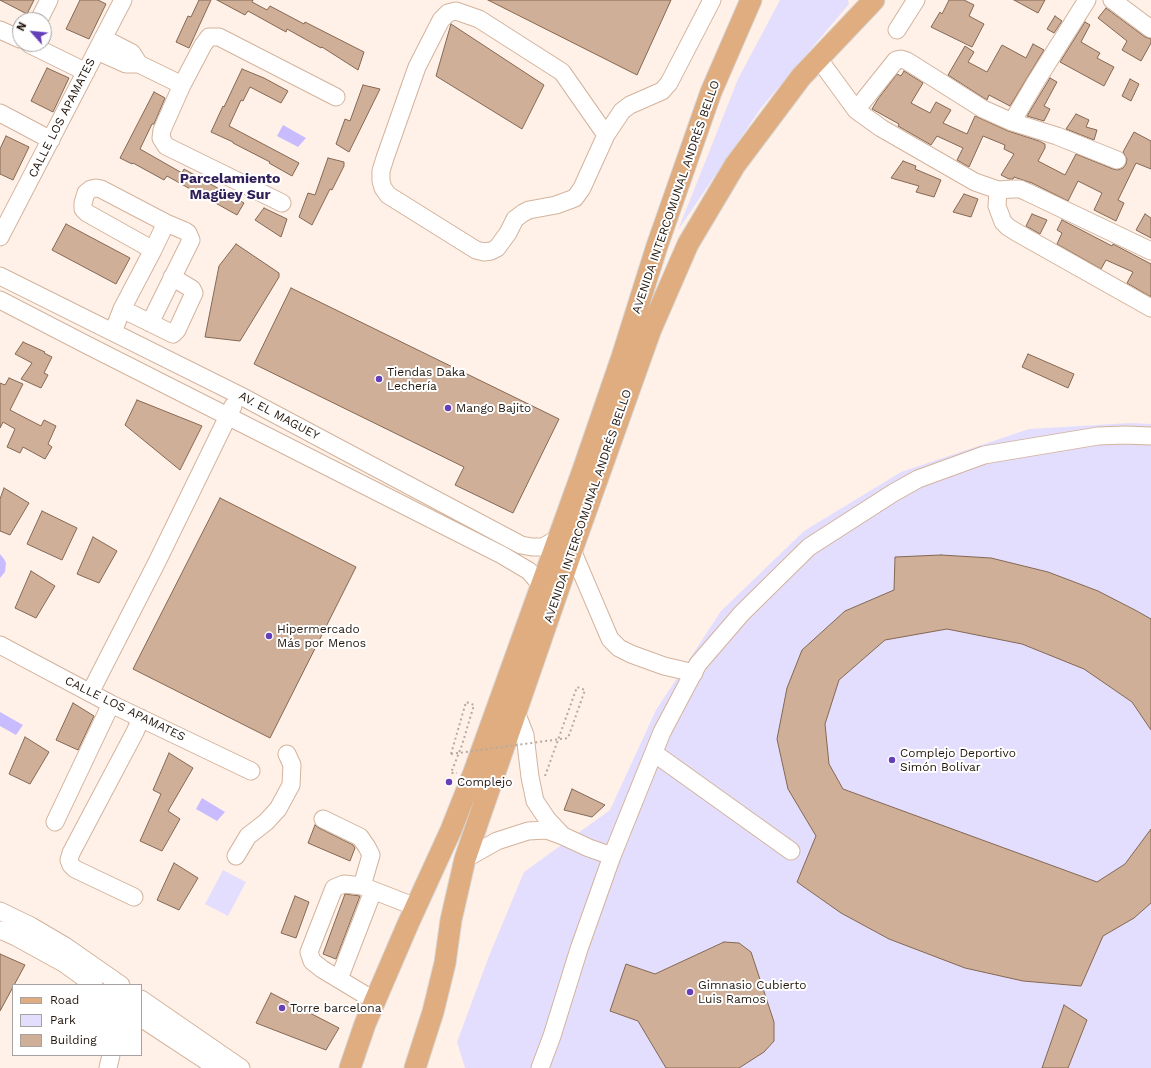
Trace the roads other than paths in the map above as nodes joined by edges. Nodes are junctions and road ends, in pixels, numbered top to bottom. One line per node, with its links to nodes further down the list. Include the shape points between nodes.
1 (49, 0): 10 (street)
2 (123, 0): 16 (street, CALLE LOS APAMATES)
3 (712, 0): 26 (street, via 669,83 662,91 630,104 622,111)
4 (751, 0): 47 (main road, AVENIDA INTERCOMUNAL ANDRÉS BELLO, via 711,92 657,246 583,470)
5 (858, 0): 15 (main road)
6 (874, 0): 15 (main road, AVENIDA INTERCOMUNAL ANDRÉS BELLO)
7 (916, 0): 13 (street)
8 (1087, 0): 24 (street)
9 (1112, 0): 11 (street)
10 (43, 12)
11 (1151, 29)
12 (0, 30): 14 (street)
13 (897, 30)
14 (12, 36)
15 (840, 36): 18 (main road, AVENIDA INTERCOMUNAL ANDRÉS BELLO)
16 (100, 45): 19 (street, CALLE LOS APAMATES); 20 (street, via 132,53 139,64)
17 (45, 52): 19 (street)
18 (818, 58): 22 (street); 47 (main road, AVENIDA INTERCOMUNAL ANDRÉS BELLO, via 735,165 688,244)
19 (86, 72): 27 (street, CALLE LOS APAMATES)
20 (182, 84): 21 (street, via 209,37 219,37); 30 (street, via 162,130 161,138 166,146)
21 (336, 97)
22 (856, 110): 24 (street, via 896,60 901,60 907,61 983,109); 29 (street, via 881,128 975,182)
23 (0, 113): 27 (street)
24 (1012, 122): 28 (street, via 1057,136)
25 (0, 123): 27 (street)
26 (606, 135): 26 (street, via 575,198 523,213 515,219 497,248 491,251 476,250 388,195 381,181 384,158 417,67 441,20 448,13 456,11 479,19 562,72)
27 (50, 143): 32 (street, CALLE LOS APAMATES)
28 (1117, 160)
29 (998, 190): 34 (street, via 1020,189 1028,192); 38 (street, via 997,206 1003,222 1016,232)
30 (282, 203)
31 (166, 223): 33 (street); 33 (street, via 102,189 91,189 84,197 83,209 87,213); 36 (street, via 185,231 191,240)
32 (0, 237)
33 (153, 250): 39 (street)
34 (1151, 251)
35 (0, 276): 41 (street, AV. EL MAGUEY)
36 (172, 278): 40 (street); 40 (street, via 192,288 194,292 177,330 170,334)
37 (0, 300): 43 (street, AV. EL MAGUEY)
38 (1151, 308)
39 (122, 309): 40 (street); 41 (street)
40 (150, 323)
41 (112, 332): 42 (street, AV. EL MAGUEY)
42 (239, 395): 43 (street); 45 (street, AV. EL MAGUEY)
43 (228, 416): 46 (street, AV. EL MAGUEY); 51 (street, via 166,530)
44 (1151, 436): 50 (street, via 1098,436 984,455 918,479 809,546 742,613 711,647)
45 (364, 461): 46 (street); 47 (street, AV. EL MAGUEY, via 521,545 543,547)
46 (354, 480): 48 (street, AV. EL MAGUEY, via 502,555 529,571)
47 (565, 544): 48 (main road, AVENIDA INTERCOMUNAL ANDRÉS BELLO); 50 (street, via 610,639 619,648 664,666); 53 (main road, AVENIDA INTERCOMUNAL ANDRÉS BELLO)
48 (541, 585): 67 (main road, AVENIDA INTERCOMUNAL ANDRÉS BELLO, via 471,780)
49 (1, 647): 51 (street, CALLE LOS APAMATES)
50 (694, 672): 55 (street)
51 (90, 693): 52 (street, CALLE LOS APAMATES)
52 (111, 704): 54 (street, CALLE LOS APAMATES); 59 (street)
53 (516, 712): 60 (street, via 525,735 535,802); 64 (main road, AVENIDA INTERCOMUNAL ANDRÉS BELLO)
54 (141, 718): 57 (street, CALLE LOS APAMATES); 66 (street, via 69,860 75,869)
55 (654, 752): 61 (street); 63 (street)
56 (287, 754): 62 (street, via 292,765 291,785 278,809 248,836)
57 (251, 771)
58 (324, 819): 65 (street, via 360,837 367,847 371,855)
59 (55, 822)
60 (563, 836): 63 (street); 64 (street, via 547,830 528,830 497,841)
61 (791, 851)
62 (236, 856)
63 (612, 856): 84 (street)
64 (465, 859): 83 (main road, AVENIDA INTERCOMUNAL ANDRÉS BELLO, via 433,1012)
65 (368, 888): 67 (street); 70 (street); 70 (street, via 344,884 334,888 309,952 312,961)
66 (134, 897)
67 (416, 906): 74 (main road, AVENIDA INTERCOMUNAL ANDRÉS BELLO)
68 (0, 911): 72 (street, via 65,946)
69 (0, 930): 71 (street, via 65,964)
70 (339, 979): 74 (street)
71 (93, 984)
72 (120, 984)
73 (142, 1000): 80 (street)
74 (375, 1001): 76 (main road, AVENIDA INTERCOMUNAL ANDRÉS BELLO)
75 (142, 1019): 79 (street)
76 (365, 1024): 81 (main road); 82 (main road, AVENIDA INTERCOMUNAL ANDRÉS BELLO)
77 (111, 1056): 78 (street)
78 (108, 1068)
79 (217, 1068)
80 (241, 1068)
81 (335, 1068)
82 (350, 1068)
83 (415, 1068)
84 (540, 1068)

